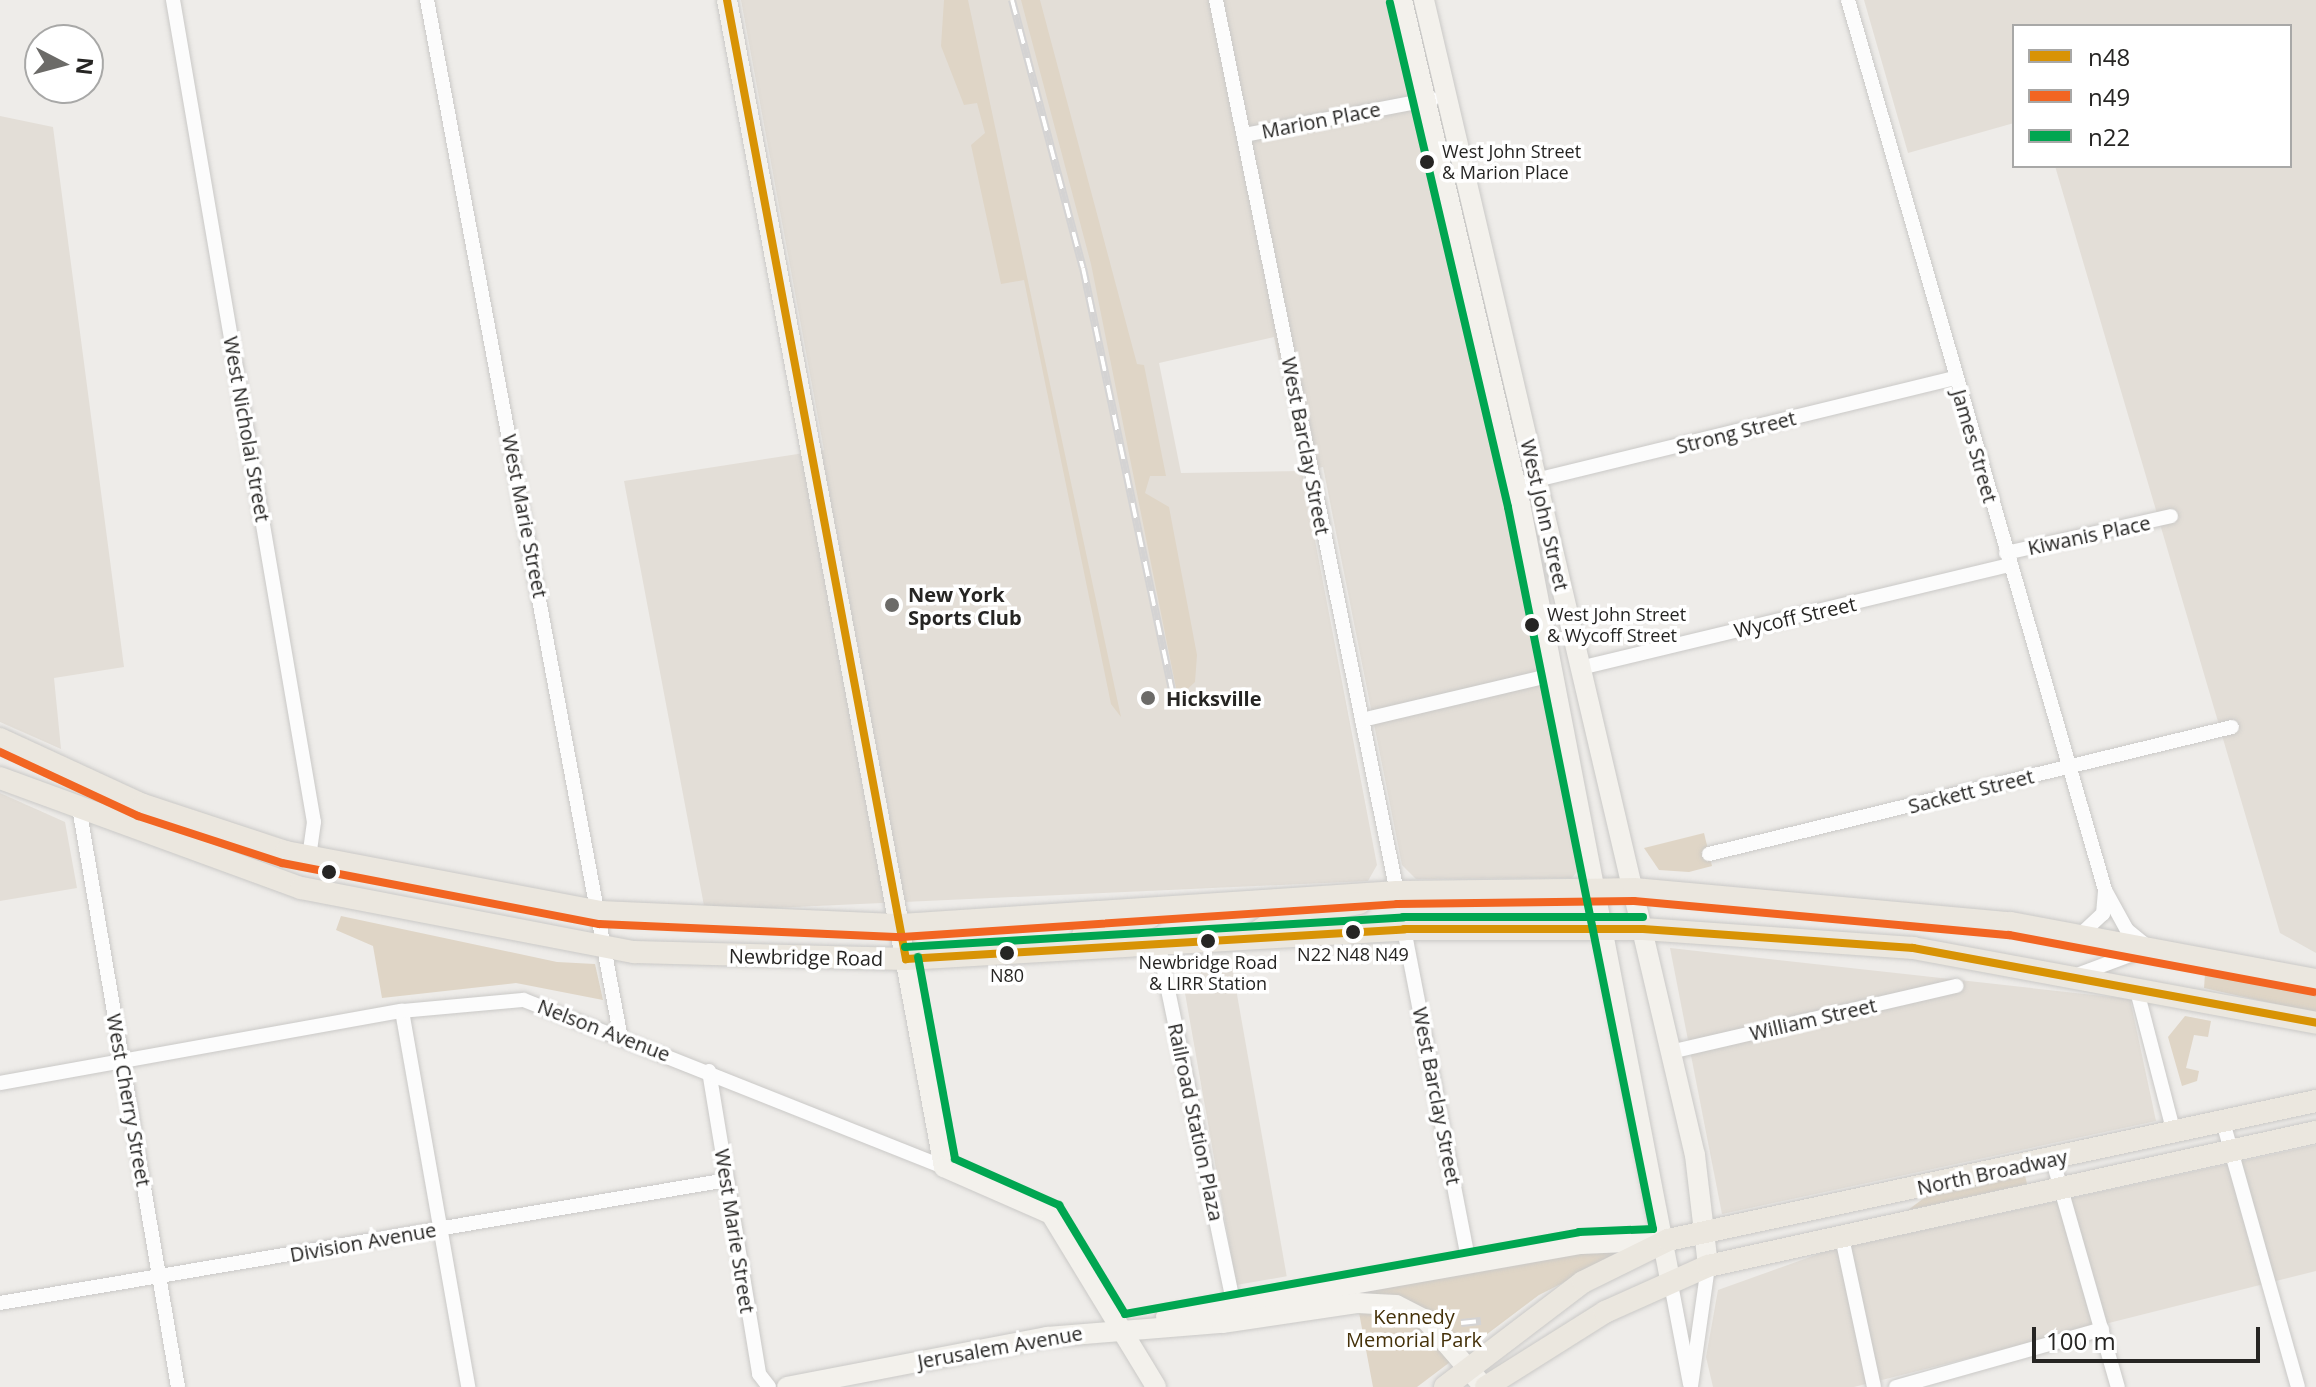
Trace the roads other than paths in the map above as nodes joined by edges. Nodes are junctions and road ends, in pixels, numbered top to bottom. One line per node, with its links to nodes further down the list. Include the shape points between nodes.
1 (173, 0): 28 (street, West Nicholai Street, via 314,822)
2 (427, 0): 36 (street, West Marie Street)
3 (727, 0): 37 (main road)
4 (1216, 0): 9 (street, West Barclay Street)
5 (1402, 0): 8 (main road, West John Street)
6 (1424, 0): 8 (main road, West John Street)
7 (1848, 0): 12 (street, James Street)
8 (1436, 98): 9 (street, Marion Place); 10 (main road, West John Street); 11 (main road, West John Street)
9 (1244, 135): 19 (street, West Barclay Street)
10 (1467, 270): 11 (main road, via 1485,308); 14 (main road, West John Street)
11 (1498, 312): 13 (main road, West John Street)
12 (1956, 378): 13 (street, Strong Street); 16 (street, James Street)
13 (1536, 480): 14 (street, Strong Street); 17 (main road, West John Street)
14 (1515, 485): 18 (main road, West John Street)
15 (2171, 516): 16 (street, Kiwanis Place)
16 (2008, 559): 17 (street, Wycoff Street); 22 (street, James Street)
17 (1580, 668): 30 (main road, West John Street)
18 (1552, 675): 19 (street); 31 (main road, West John Street)
19 (1362, 720): 33 (street, West Barclay Street)
20 (2232, 727): 22 (street, Sackett Street)
21 (0, 739): 24 (main road)
22 (2069, 767): 27 (street, Sackett Street); 32 (street, James Street)
23 (0, 778): 25 (main road, Newbridge Road)
24 (108, 789): 26 (main road); 28 (main road)
25 (80, 813): 26 (main road, Newbridge Road); 56 (street, West Cherry Street)
26 (103, 820): 29 (main road, Newbridge Road)
27 (1709, 854)
28 (309, 858): 29 (main road); 36 (main road)
29 (301, 888): 45 (main road, Newbridge Road)
30 (1634, 889): 31 (main road); 40 (main road, West John Street); 41 (main road, via 2011,923)
31 (1595, 890): 33 (main road); 39 (main road, West John Street)
32 (2105, 890): 41 (street, via 2103,914); 46 (street, James Street, via 2127,930)
33 (1397, 892): 34 (main road)
34 (1372, 894): 35 (main road); 42 (main road, via 1346,910 1266,923)
35 (1152, 910): 37 (main road); 44 (main road, via 1124,927 1085,934)
36 (600, 912): 37 (main road); 45 (street, West Marie Street)
37 (901, 925): 47 (main road)
38 (1404, 929): 39 (main road, Newbridge Road); 42 (main road, Newbridge Road); 72 (street, West Barclay Street)
39 (1601, 929): 40 (main road, Newbridge Road); 71 (main road, West John Street)
40 (1643, 929): 48 (main road, Newbridge Road, via 1843,939); 55 (main road, West John Street)
41 (2079, 936): 46 (main road)
42 (1249, 937): 43 (main road, Newbridge Road)
43 (1158, 942): 44 (main road, Newbridge Road); 77 (street, Railroad Station Plaza)
44 (1071, 947): 47 (main road, Newbridge Road)
45 (606, 948): 47 (main road, Newbridge Road); 54 (street, West Marie Street)
46 (2149, 948): 48 (street); 49 (main road)
47 (906, 959): 65 (main road)
48 (2074, 976): 51 (main road, Newbridge Road)
49 (2316, 980)
50 (1956, 986): 55 (street, William Street)
51 (2136, 987): 53 (main road, Newbridge Road); 62 (street)
52 (402, 1011): 54 (street, Nelson Avenue, via 524,1000); 56 (street, Nelson Avenue); 68 (street)
53 (2316, 1023)
54 (620, 1033): 57 (street, Nelson Avenue)
55 (1670, 1052): 69 (main road, West John Street)
56 (122, 1061): 58 (street, Nelson Avenue); 74 (street, West Cherry Street)
57 (709, 1071): 65 (street, Nelson Avenue); 66 (street, West Marie Street)
58 (0, 1083)
59 (2316, 1101): 60 (main road, North Broadway)
60 (2223, 1122): 62 (main road, North Broadway); 63 (street)
61 (2316, 1132): 63 (main road, North Broadway)
62 (2174, 1133): 64 (main road, North Broadway)
63 (2231, 1149): 67 (main road, North Broadway); 92 (street)
64 (2053, 1161): 67 (street); 69 (main road, North Broadway)
65 (944, 1167): 78 (main road, Nelson Avenue, via 1051,1214)
66 (727, 1180): 68 (street, Division Avenue); 84 (street, West Marie Street, via 759,1374)
67 (2060, 1186): 70 (main road, North Broadway); 79 (street)
68 (440, 1229): 74 (street, Division Avenue); 83 (street)
69 (1706, 1232): 71 (main road, North Broadway); 73 (main road, West John Street)
70 (1841, 1233): 73 (main road, North Broadway); 89 (street)
71 (1668, 1240): 72 (main road, Jerusalem Avenue, via 1581,1244); 75 (main road, West John Street); 80 (main road, North Broadway, via 1583,1282)
72 (1469, 1264): 77 (main road, Jerusalem Avenue)
73 (1708, 1266): 75 (main road, North Broadway); 81 (street)
74 (159, 1277): 76 (street, Division Avenue); 82 (street, West Cherry Street)
75 (1670, 1279): 81 (street, via 1673,1325); 88 (main road, North Broadway)
76 (0, 1303)
77 (1225, 1304): 78 (main road, Jerusalem Avenue)
78 (1119, 1327): 80 (main road, Jerusalem Avenue, via 1396,1305 1427,1321); 85 (main road, Jerusalem Avenue); 86 (main road, Nelson Avenue)
79 (2102, 1329): 90 (street); 91 (street)
80 (1471, 1368): 87 (main road, North Broadway); 88 (main road, Jerusalem Avenue)
81 (1691, 1386)
82 (178, 1387)
83 (468, 1387)
84 (769, 1387)
85 (787, 1387)
86 (1156, 1387)
87 (1445, 1387)
88 (1485, 1387)
89 (1874, 1387)
90 (1896, 1387)
91 (2118, 1387)
92 (2298, 1387)

